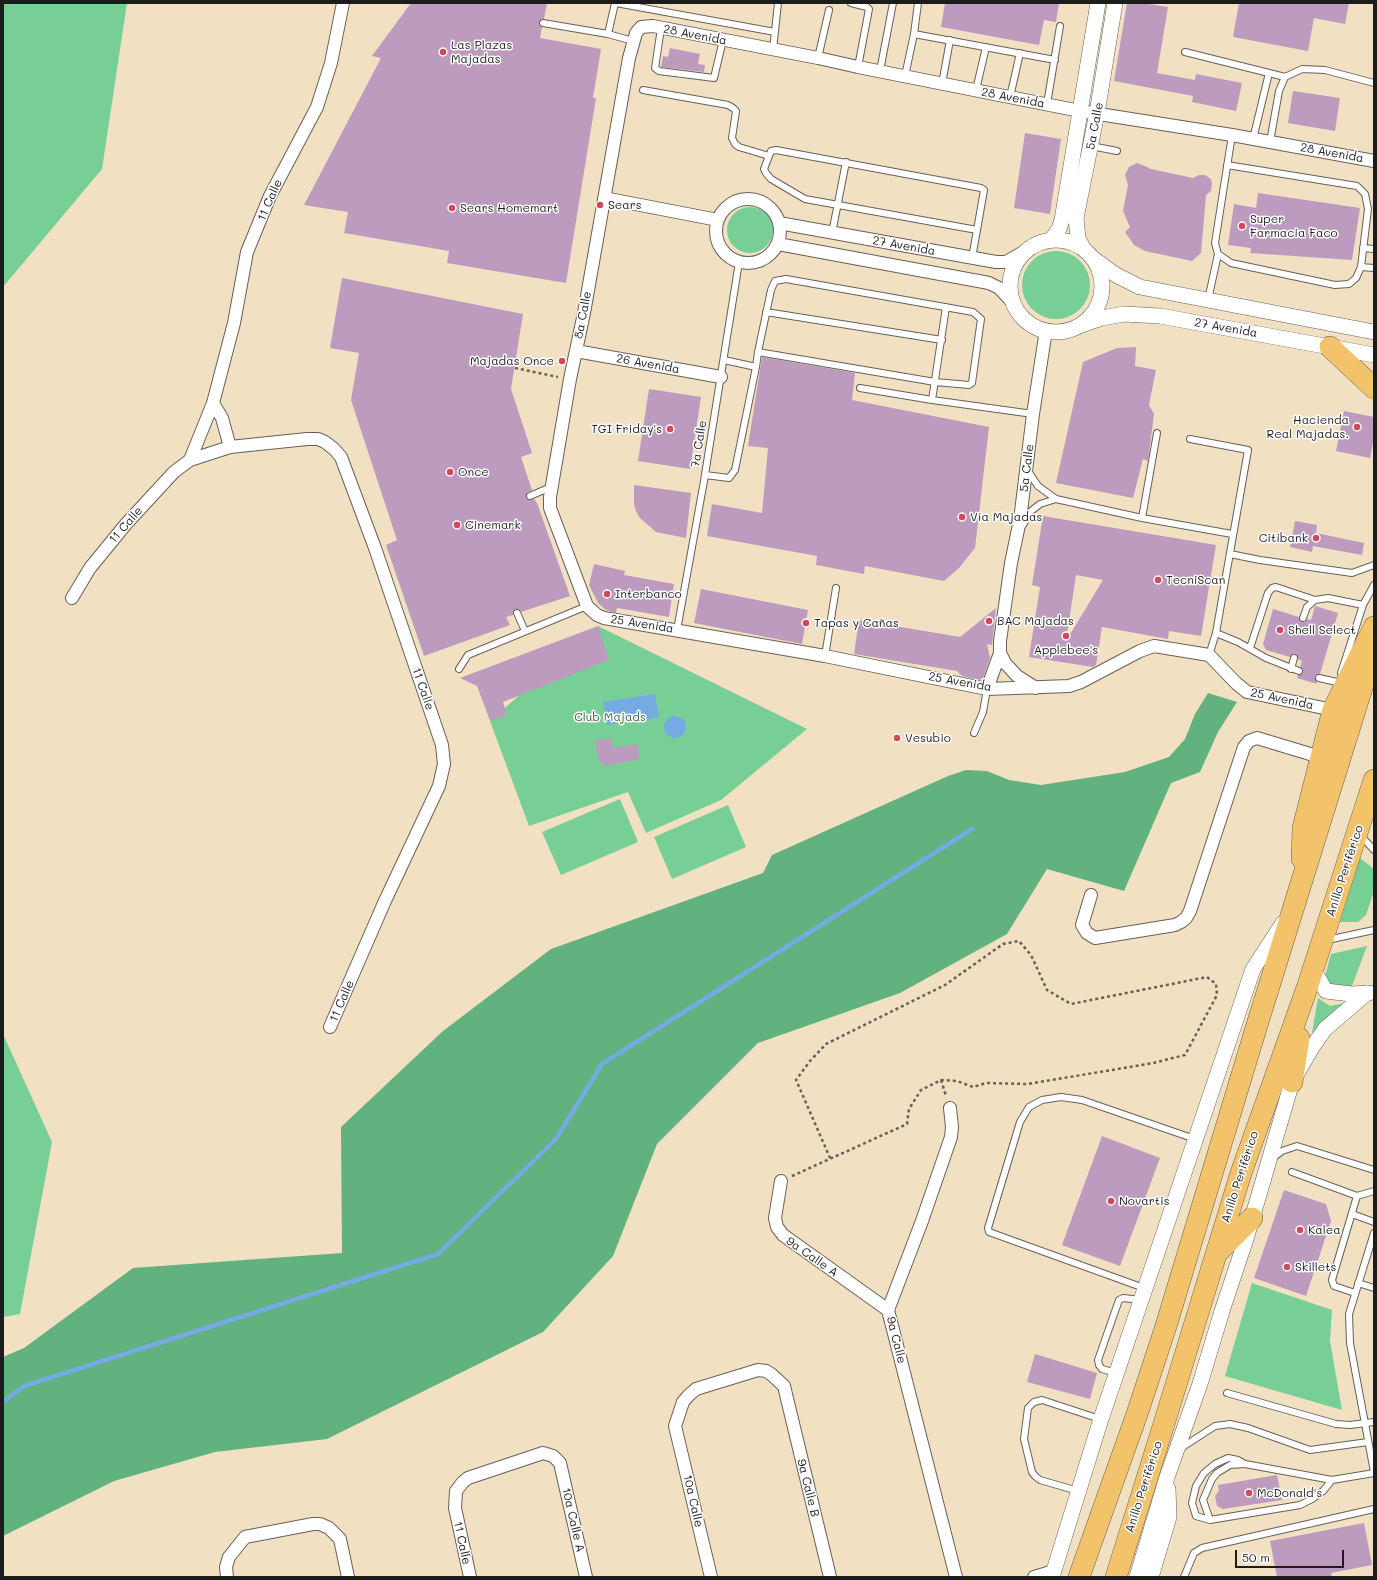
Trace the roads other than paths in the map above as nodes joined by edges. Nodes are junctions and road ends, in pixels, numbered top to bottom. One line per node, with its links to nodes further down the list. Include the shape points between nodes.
1 (343, 3): 84 (street, 11 Calle, via 331,63 318,107 270,196 247,252 234,323)
2 (615, 3): 13 (lane); 14 (lane)
3 (778, 3): 13 (lane)
4 (851, 3): 25 (lane, via 869,9)
5 (893, 3): 26 (lane)
6 (918, 3): 15 (lane)
7 (1098, 3): 36 (street, 5a Calle)
8 (1116, 3): 37 (street, 5a Calle)
9 (829, 10): 23 (lane)
10 (543, 23): 14 (lane)
11 (1060, 26): 24 (lane)
12 (657, 27): 16 (street, 28 Avenida); 16 (lane, via 655,68 659,71 714,78); 18 (street, 8a Calle, via 640,28)
13 (775, 32): 20 (lane)
14 (608, 34): 18 (lane)
15 (914, 34): 17 (lane); 28 (lane)
16 (723, 40): 20 (street, 28 Avenida)
17 (950, 40): 19 (lane); 31 (lane)
18 (633, 41): 47 (street, 8a Calle)
19 (986, 47): 22 (lane); 33 (lane)
20 (773, 50): 23 (street, 28 Avenida)
21 (1185, 52): 27 (lane)
22 (1020, 53): 24 (lane); 34 (lane)
23 (818, 58): 25 (street, 28 Avenida)
24 (1055, 60): 35 (lane)
25 (858, 67): 26 (street, 28 Avenida)
26 (880, 71): 28 (street, 28 Avenida)
27 (1269, 73): 29 (lane); 39 (lane)
28 (905, 76): 31 (street, 28 Avenida)
29 (1285, 77): 30 (lane, via 1302,69 1325,70); 40 (lane, via 1278,91)
30 (1374, 83)
31 (942, 84): 33 (street, 28 Avenida)
32 (643, 90): 43 (lane, via 728,105 736,111 732,138 735,144)
33 (976, 90): 34 (street, 28 Avenida)
34 (1010, 97): 35 (street, 28 Avenida)
35 (1047, 104): 36 (street, 28 Avenida)
36 (1080, 111): 37 (street, 28 Avenida); 53 (street, 5a Calle, via 1062,220)
37 (1097, 113): 38 (street, 28 Avenida); 41 (street, 5a Calle)
38 (1232, 135): 39 (street, 28 Avenida); 46 (lane)
39 (1253, 139): 40 (street, 28 Avenida)
40 (1270, 142): 44 (street, 28 Avenida)
41 (1091, 146): 42 (lane); 55 (street, 5a Calle, via 1076,218 1078,238)
42 (1117, 151)
43 (769, 156): 45 (lane, via 771,151 776,150); 48 (lane, via 764,169 771,179 805,199)
44 (1374, 161)
45 (846, 162): 48 (lane); 51 (lane, via 981,188 984,190)
46 (1228, 165): 56 (lane, via 1357,186 1365,194 1368,209); 59 (lane, via 1215,243)
47 (603, 201): 50 (street); 74 (street, 8a Calle)
48 (838, 205): 51 (lane); 52 (lane)
49 (779, 222): 50 (street, via 776,214 763,202 740,199 720,214); 52 (street, 27 Avenida); 54 (street, via 781,231)
50 (717, 223): 62 (street, via 716,238 721,248 729,257)
51 (977, 230): 60 (lane)
52 (832, 233): 60 (street, 27 Avenida)
53 (1052, 240): 55 (street, via 1070,242); 58 (street, via 1041,242)
54 (778, 244): 62 (street, via 765,259 752,263); 66 (street, 27 Avenida, via 989,284 999,288)
55 (1083, 248): 61 (street)
56 (1363, 248): 57 (lane); 63 (lane)
57 (1374, 249)
58 (1027, 250): 60 (street, 27 Avenida, via 1006,262); 66 (street, via 1015,264 1012,272 1010,290)
59 (1218, 254): 63 (lane, via 1230,263 1335,285 1349,284 1356,278); 65 (lane)
60 (972, 258)
61 (1094, 259): 65 (street, 27 Avenida, via 1116,275 1140,287); 69 (street, via 1101,276 1101,296 1091,316)
62 (739, 262): 77 (lane, 7a Calle)
63 (1361, 267): 64 (lane)
64 (1374, 268)
65 (1208, 300): 71 (street, 27 Avenida)
66 (1014, 304): 70 (street, via 1032,325)
67 (946, 307): 68 (lane, via 786,279 775,281); 72 (lane); 80 (lane, via 973,312 981,319 972,383 969,386)
68 (766, 312): 72 (lane); 75 (lane)
69 (1079, 326): 70 (street, via 1061,332); 73 (street, 27 Avenida, via 1124,314 1160,316)
70 (1046, 330): 85 (street, 5a Calle)
71 (1374, 332)
72 (942, 340): 80 (lane)
73 (1330, 347): 76 (street, 27 Avenida); 82 (highway)
74 (576, 351): 79 (street, 26 Avenida); 92 (street, 8a Calle)
75 (758, 352): 78 (lane); 80 (lane)
76 (1374, 355)
77 (724, 360): 78 (lane); 79 (lane, 7a Calle)
78 (756, 367): 91 (lane, via 735,470 730,478)
79 (721, 377): 91 (lane, 7a Calle)
80 (935, 382): 83 (lane)
81 (860, 388): 83 (lane)
82 (1374, 388)
83 (932, 400): 85 (lane)
84 (213, 403): 88 (street, via 222,418); 89 (street, 11 Calle)
85 (1033, 414): 90 (street, 5a Calle)
86 (1157, 433): 95 (lane)
87 (1190, 439): 96 (lane, via 1248,450)
88 (230, 448): 89 (street, 11 Calle); 138 (street, 11 Calle, via 312,438 330,445 341,458 375,548 443,750 444,764 439,786)
89 (190, 460): 102 (street, 11 Calle, via 174,472 126,524 90,568)
90 (1027, 470): 94 (lane, via 1038,486); 97 (street, 5a Calle)
91 (705, 475): 109 (lane, 7a Calle)
92 (551, 487): 93 (lane); 105 (street, 8a Calle, via 550,508)
93 (530, 496)
94 (1056, 499): 95 (lane); 97 (lane, via 1040,504 1031,511)
95 (1142, 518): 96 (lane)
96 (1232, 534): 98 (lane)
97 (1016, 538): 114 (street, 5a Calle)
98 (1230, 554): 99 (lane, via 1352,573); 111 (lane)
99 (1374, 565)
100 (1374, 584): 104 (lane)
101 (836, 588): 116 (lane)
102 (72, 598)
103 (1315, 600): 104 (lane, via 1328,598); 107 (lane, via 1307,607); 112 (lane, via 1276,587 1272,588 1268,593)
104 (1363, 606): 122 (lane)
105 (590, 608): 109 (street, 25 Avenida, via 604,618); 110 (lane)
106 (517, 613): 110 (lane)
107 (1303, 618)
108 (1374, 627): 125 (highway)
109 (677, 630): 116 (street, 25 Avenida)
110 (525, 631): 118 (lane, via 468,654)
111 (1216, 633): 112 (lane); 115 (lane)
112 (1250, 648): 119 (lane)
113 (1374, 649): 131 (highway)
114 (1000, 653): 123 (street, via 1017,676); 124 (street, 5a Calle)
115 (1209, 655): 123 (street, 25 Avenida, via 1154,646 1081,682 1069,686); 125 (street, 25 Avenida, via 1247,692)
116 (825, 656): 124 (street, 25 Avenida)
117 (1294, 658): 119 (lane)
118 (459, 669)
119 (1291, 669): 120 (lane)
120 (1299, 671)
121 (1319, 678): 122 (lane)
122 (1338, 682): 125 (lane)
123 (1036, 688): 124 (street, 25 Avenida)
124 (987, 689): 126 (lane, via 983,712)
125 (1333, 710): 127 (highway)
126 (974, 734)
127 (1320, 757): 131 (highway, via 1303,828); 132 (street, via 1257,738 1249,741 1244,747 1190,911 1181,922 1095,938 1087,933 1082,925)
128 (1374, 780): 129 (highway, Anillo Periférico)
129 (1357, 832): 130 (lane); 135 (highway, Anillo Periférico)
130 (1374, 850)
131 (1301, 885): 133 (highway)
132 (1091, 895)
133 (1294, 907): 141 (street, via 1253,969); 158 (highway)
134 (1374, 930): 135 (lane)
135 (1322, 941): 136 (highway, Anillo Periférico)
136 (1310, 979): 137 (street, via 1326,991); 139 (highway); 152 (highway, Anillo Periférico, via 1240,1173)
137 (1371, 993): 139 (street, Anillo Periférico, via 1325,1029)
138 (330, 1027)
139 (1292, 1082): 142 (street, Anillo Periférico)
140 (950, 1108): 157 (street, 9a Calle, via 951,1137)
141 (1195, 1139): 156 (street); 156 (lane, via 1082,1100 1061,1097 1042,1100 1029,1108 1020,1122 988,1228 989,1232)
142 (1270, 1160): 143 (lane, via 1282,1151 1297,1146); 149 (street, Anillo Periférico)
143 (1374, 1170)
144 (1292, 1172): 147 (lane)
145 (781, 1181): 157 (street, 9a Calle A, via 775,1218 777,1227 783,1235)
146 (1374, 1191): 147 (lane)
147 (1357, 1196): 148 (lane)
148 (1352, 1214): 150 (lane); 155 (lane, via 1332,1280 1334,1286)
149 (1252, 1218): 152 (highway); 166 (street, Anillo Periférico)
150 (1374, 1222)
151 (1374, 1233): 153 (lane)
152 (1215, 1256): 186 (highway, Anillo Periférico)
153 (1358, 1283): 154 (lane); 155 (lane)
154 (1374, 1288)
155 (1355, 1293): 163 (lane, via 1349,1314 1350,1343)
156 (1143, 1294): 159 (street); 159 (lane, via 1119,1300 1100,1353 1099,1365)
157 (888, 1310): 182 (street, 9a Calle)
158 (1166, 1326): 184 (highway); 185 (highway, via 1158,1389)
159 (1116, 1373): 161 (street)
160 (1227, 1393): 163 (lane, via 1336,1424)
161 (1100, 1419): 171 (street); 171 (lane, via 1042,1400 1034,1402 1028,1408 1024,1439 1032,1472 1040,1480)
162 (1374, 1422): 163 (lane)
163 (1365, 1423): 165 (lane)
164 (675, 1426): 180 (street, 10a Calle); 181 (street, 9a Calle B, via 683,1402 696,1389 758,1370 766,1371 781,1382)
165 (1368, 1442): 166 (lane, via 1310,1450 1230,1424 1214,1426); 168 (lane)
166 (1177, 1452): 169 (street, Anillo Periférico)
167 (1245, 1464): 170 (lane); 174 (lane, via 1230,1465 1212,1479 1203,1500); 174 (lane, via 1228,1458 1204,1473 1196,1486 1192,1503 1196,1516)
168 (1374, 1473): 170 (lane)
169 (1167, 1477): 187 (street, Anillo Periférico); 188 (street, via 1169,1517)
170 (1332, 1480): 174 (lane, via 1323,1491 1300,1505)
171 (1078, 1491): 176 (street)
172 (455, 1508): 178 (street, 11 Calle); 179 (street, 10a Calle A, via 456,1491 468,1478 543,1453 553,1456 560,1463)
173 (1374, 1509): 189 (lane, via 1202,1548 1194,1553)
174 (1210, 1520)
175 (226, 1574): 177 (street, via 231,1553 246,1536 313,1524 325,1526 340,1540)
176 (1053, 1574): 183 (street)
177 (348, 1577)
178 (470, 1577)
179 (586, 1577)
180 (711, 1577)
181 (830, 1577)
182 (956, 1577)
183 (1034, 1577)
184 (1079, 1577)
185 (1103, 1577)
186 (1116, 1577)
187 (1137, 1577)
188 (1151, 1577)
189 (1184, 1577)

